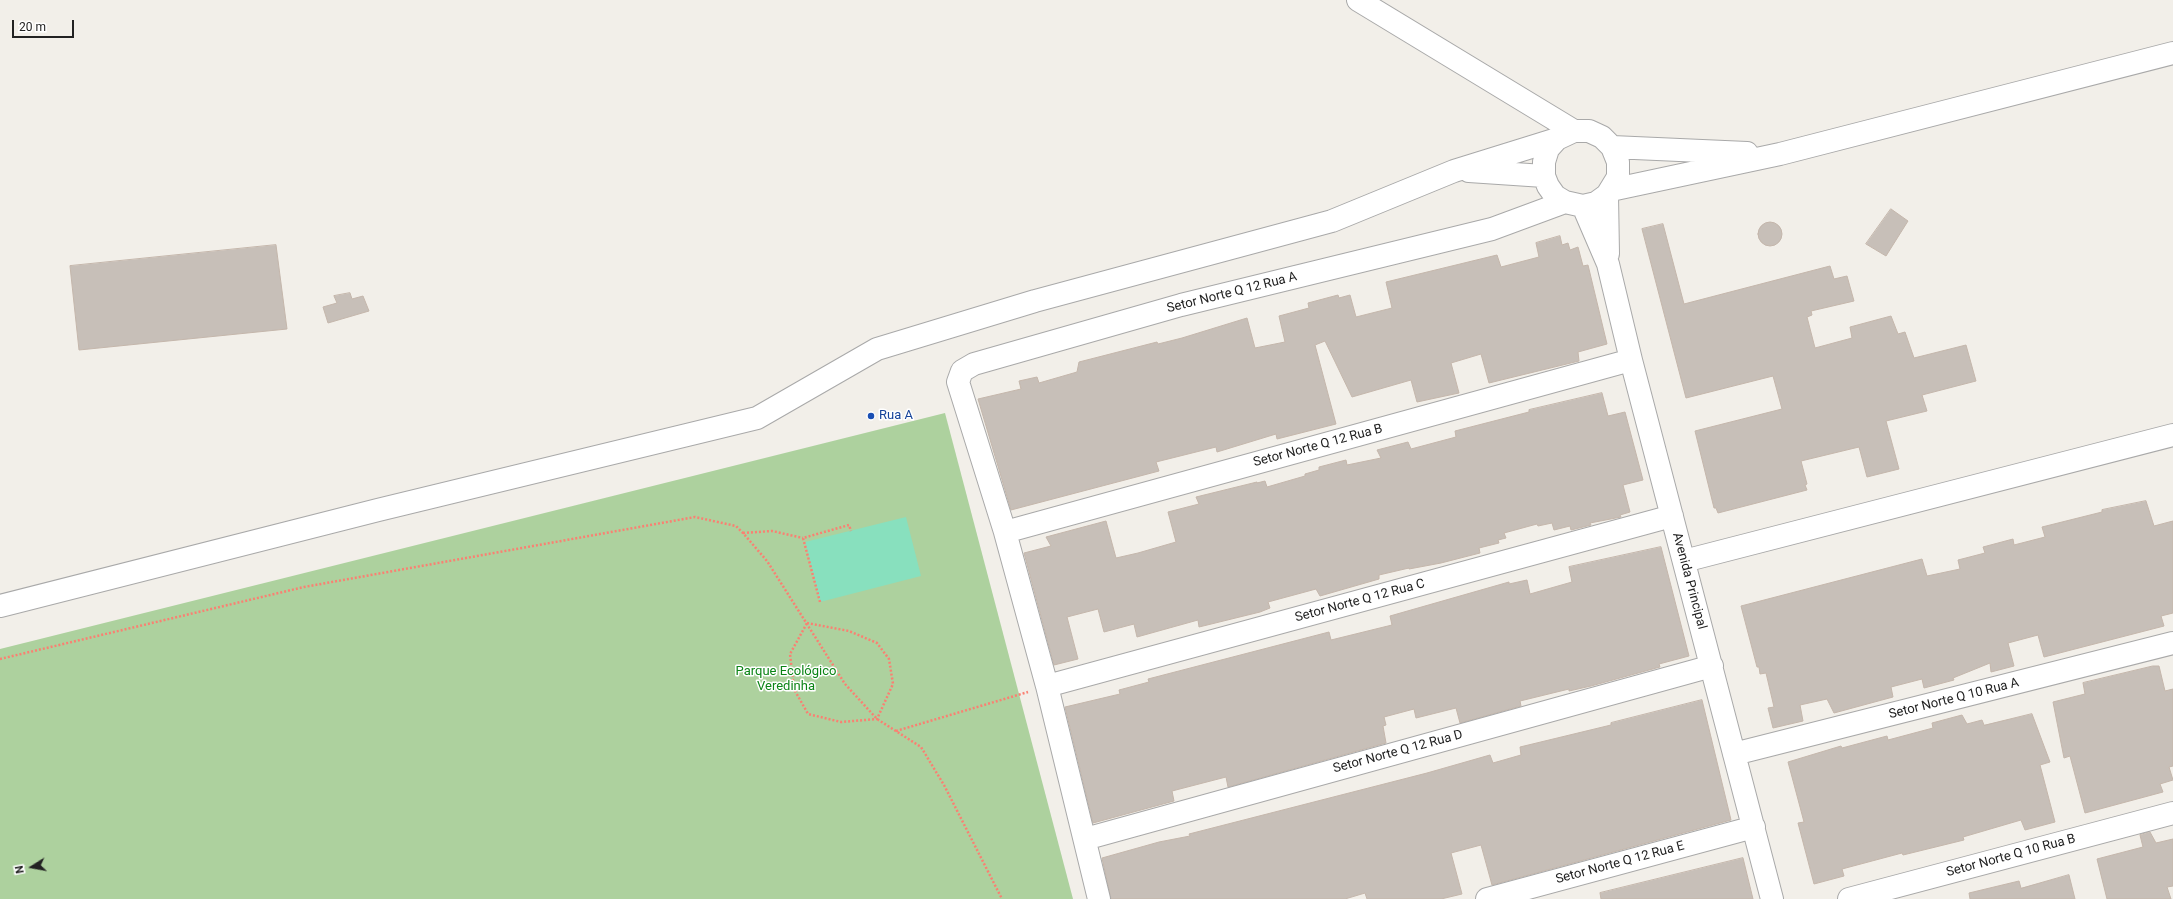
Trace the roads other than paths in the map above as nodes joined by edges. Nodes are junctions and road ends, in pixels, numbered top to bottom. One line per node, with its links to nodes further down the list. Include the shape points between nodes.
1 (1358, 0): 3 (street)
2 (2173, 53): 5 (street)
3 (1566, 135): 4 (street, via 1588,131 1602,137); 6 (street); 7 (street, via 1548,149 1544,162)
4 (1612, 147): 5 (street); 8 (street, Avenida Principal, via 1618,162 1618,177)
5 (1780, 154): 8 (street)
6 (1454, 171): 7 (street); 17 (street, via 1332,221 1035,301 877,349 757,418 378,510)
7 (1546, 181): 9 (street, Avenida Principal, via 1555,196); 10 (street)
8 (1609, 193): 9 (street, via 1596,203); 11 (street, Avenida Principal)
9 (1574, 204): 10 (street, Setor Norte Q 12 Rua A); 11 (street, Avenida Principal)
10 (1492, 229): 15 (street, Setor Norte Q 12 Rua A, via 1181,305 974,364 962,371 958,382)
11 (1608, 264): 12 (street, Avenida Principal)
12 (1631, 360): 14 (street, Avenida Principal); 15 (street, Setor Norte Q 12 Rua B)
13 (2173, 435): 16 (street)
14 (1672, 516): 16 (street, Avenida Principal); 20 (street, Setor Norte Q 12 Rua C)
15 (1005, 532): 20 (street)
16 (1684, 561): 19 (street, Avenida Principal)
17 (0, 606)
18 (2173, 643): 21 (street, Setor Norte Q 10 Rua A)
19 (1712, 666): 21 (street, Avenida Principal); 24 (street, Setor Norte Q 12 Rua D)
20 (1047, 686): 24 (street)
21 (1734, 754): 23 (street, Avenida Principal)
22 (2173, 813): 28 (street, Setor Norte Q 10 Rua B)
23 (1754, 827): 26 (street, Setor Norte Q 12 Rua E); 27 (street, Avenida Principal)
24 (1085, 839): 25 (street)
25 (1099, 899)
26 (1486, 899)
27 (1772, 899)
28 (1849, 899)

